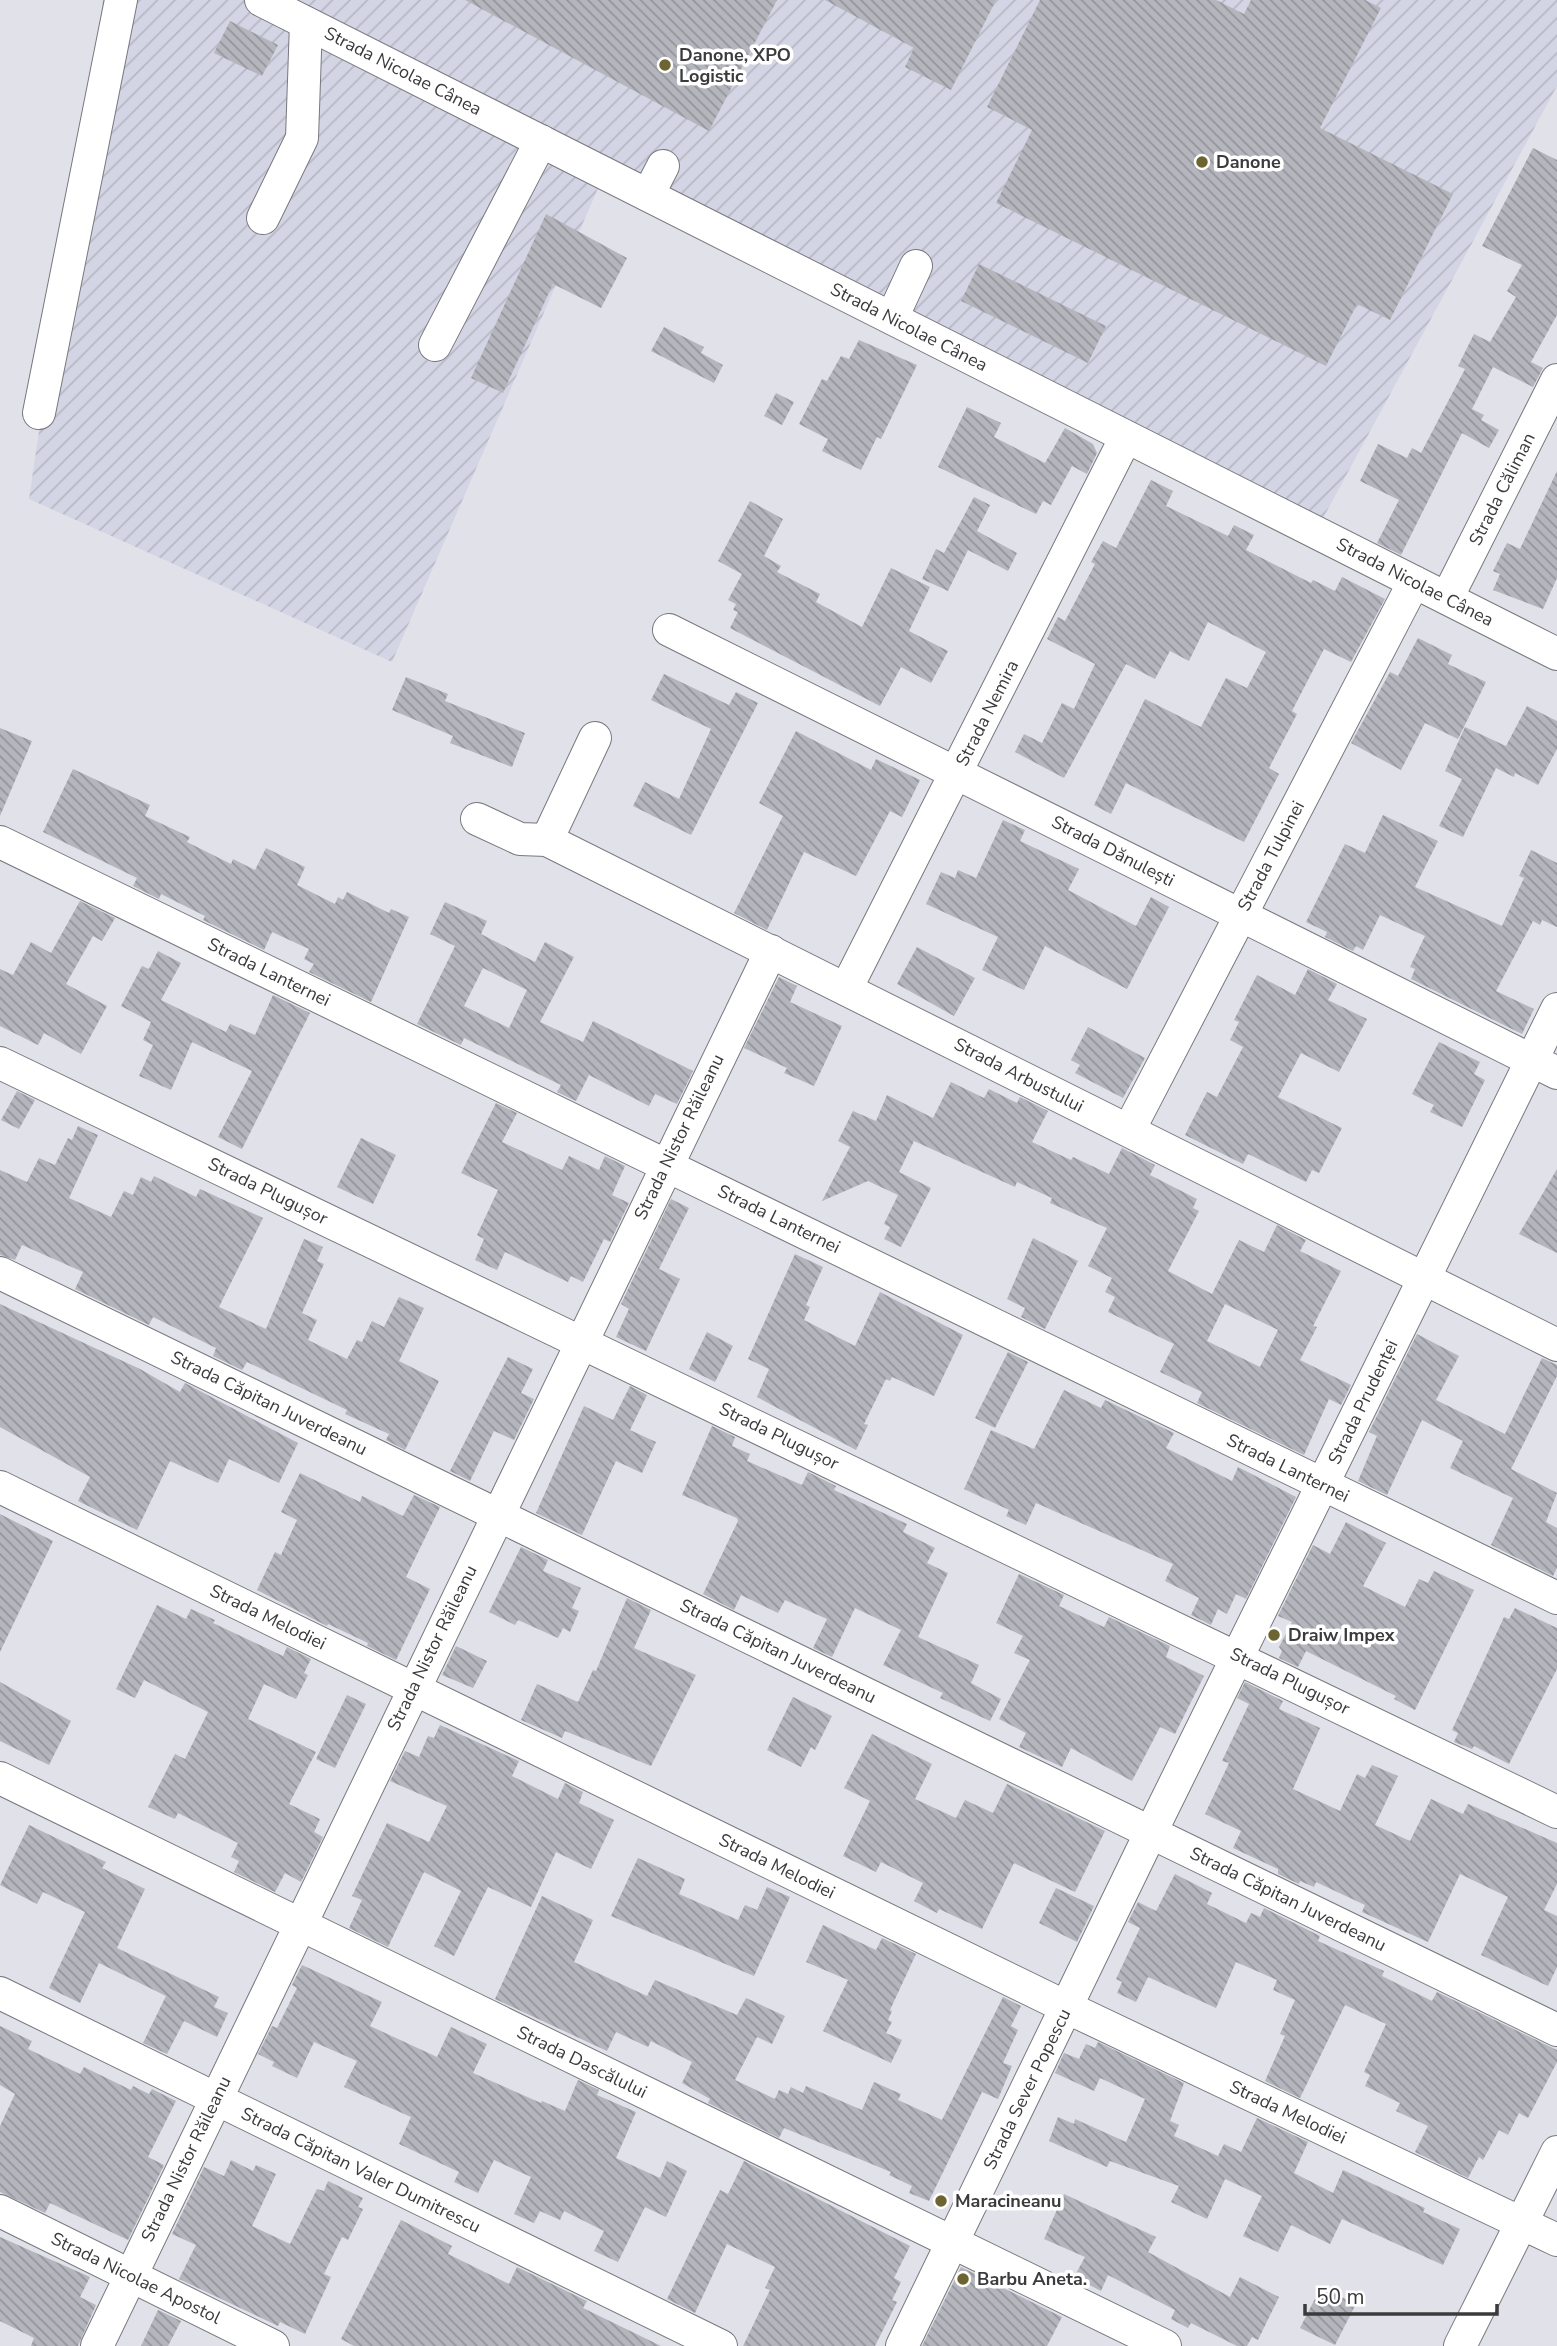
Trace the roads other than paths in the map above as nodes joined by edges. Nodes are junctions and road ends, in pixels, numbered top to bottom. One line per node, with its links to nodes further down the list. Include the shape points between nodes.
1 (121, 0): 12 (street)
2 (261, 0): 3 (street, Strada Nicolae Cânea)
3 (306, 23): 4 (street, Strada Nicolae Cânea); 7 (street, via 302,138)
4 (541, 141): 6 (street, Strada Nicolae Cânea); 10 (street)
5 (663, 166): 6 (street)
6 (648, 195): 9 (street, Strada Nicolae Cânea)
7 (263, 218)
8 (916, 266): 9 (street)
9 (892, 318): 13 (street, Strada Nicolae Cânea)
10 (435, 345)
11 (1557, 380): 15 (street, Strada Căliman)
12 (39, 413)
13 (1126, 437): 14 (street, Strada Nicolae Cânea); 19 (street, Strada Nemira)
14 (1414, 582): 15 (street, Strada Nicolae Cânea); 23 (street, Strada Tulpinei)
15 (1447, 598): 17 (street, Strada Nicolae Cânea)
16 (669, 630): 19 (street, Strada Dănulești)
17 (1557, 654)
18 (596, 738): 21 (street)
19 (956, 773): 23 (street, Strada Dănulești); 25 (street, Strada Nemira)
20 (477, 819): 21 (street, Strada Arbustului, via 520,839)
21 (547, 840): 24 (street, Strada Arbustului)
22 (0, 842): 30 (street, Strada Lanternei)
23 (1240, 915): 28 (street, Strada Dănulești); 29 (street, Strada Tulpinei)
24 (771, 951): 25 (street, Strada Arbustului); 30 (street, Strada Nistor Răileanu)
25 (846, 989): 29 (street, Strada Arbustului)
26 (1557, 1009): 28 (street, Strada Prudenței)
27 (0, 1063): 33 (street, Strada Plugușor)
28 (1544, 1067): 32 (street, Strada Prudenței)
29 (1129, 1130): 32 (street, Strada Arbustului)
30 (666, 1164): 33 (street, Strada Nistor Răileanu); 35 (street, Strada Lanternei)
31 (0, 1273): 37 (street, Strada Căpitan Juverdeanu)
32 (1424, 1278): 34 (street, Strada Arbustului); 35 (street, Strada Prudenței)
33 (580, 1341): 37 (street, Strada Nistor Răileanu); 39 (street, Strada Plugușor)
34 (1557, 1345)
35 (1322, 1485): 38 (street, Strada Lanternei); 39 (street, Strada Prudenței)
36 (0, 1487): 40 (street, Strada Melodiei)
37 (497, 1514): 40 (street, Strada Nistor Răileanu); 43 (street, Strada Căpitan Juverdeanu)
38 (1557, 1598)
39 (1238, 1656): 42 (street, Strada Plugușor); 43 (street, Strada Prudenței)
40 (412, 1688): 44 (street, Strada Nistor Răileanu); 46 (street, Strada Melodiei)
41 (0, 1778): 44 (street, Strada Dascălului)
42 (1557, 1812)
43 (1151, 1832): 46 (street, Strada Sever Popescu); 47 (street, Strada Căpitan Juverdeanu)
44 (300, 1925): 48 (street, Strada Nistor Răileanu); 53 (street, Strada Dascălului)
45 (0, 1993): 48 (street, Strada Căpitan Valer Dumitrescu)
46 (1066, 2007): 51 (street, Strada Melodiei); 53 (street, Strada Sever Popescu)
47 (1557, 2029)
48 (215, 2098): 54 (street, Strada Nistor Răileanu); 57 (street, Strada Căpitan Valer Dumitrescu)
49 (1557, 2152): 51 (street)
50 (0, 2211): 54 (street, Strada Nicolae Apostol)
51 (1523, 2223): 52 (street, Strada Melodiei); 60 (street)
52 (1557, 2240)
53 (952, 2242): 58 (street, Strada Sever Popescu); 59 (street, Strada Dascălului)
54 (130, 2276): 55 (street, Strada Nistor Răileanu); 56 (street, Strada Nicolae Apostol)
55 (97, 2346)
56 (272, 2346)
57 (721, 2346)
58 (902, 2346)
59 (1165, 2346)
60 (1460, 2346)

